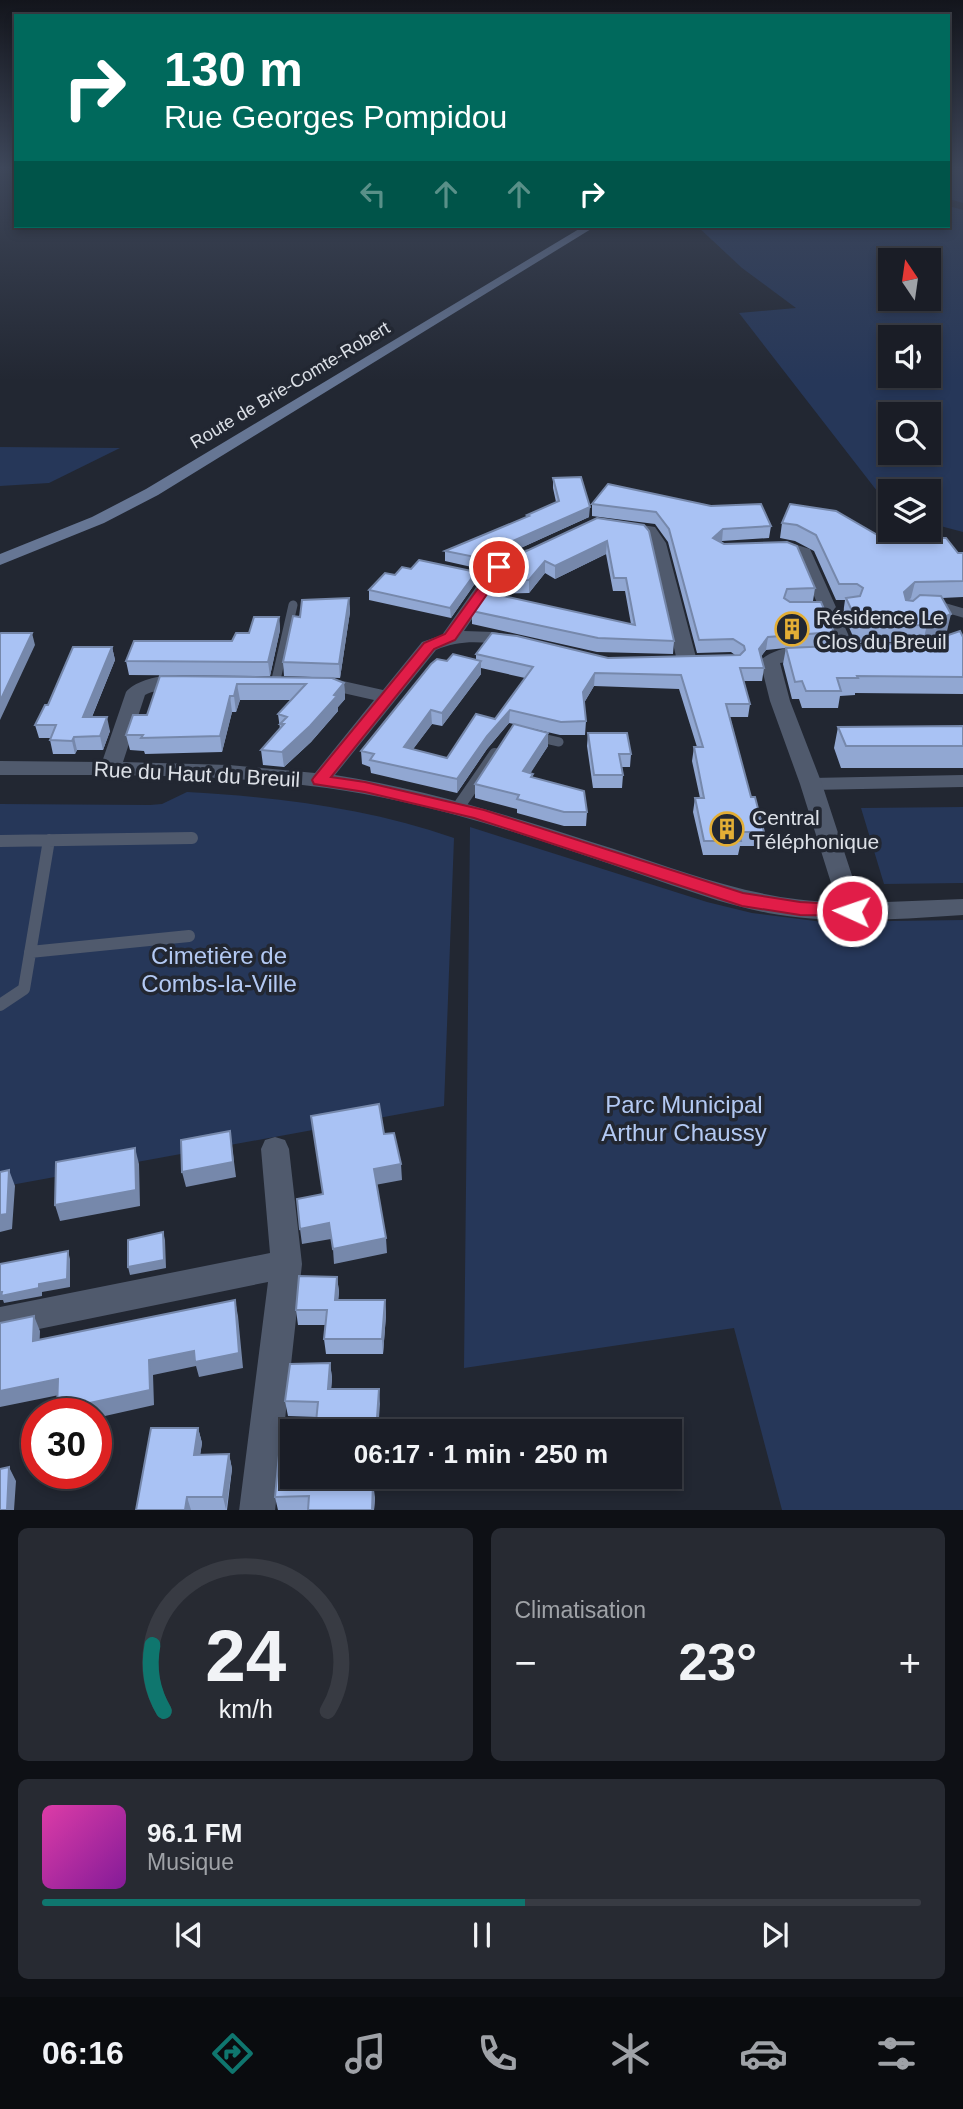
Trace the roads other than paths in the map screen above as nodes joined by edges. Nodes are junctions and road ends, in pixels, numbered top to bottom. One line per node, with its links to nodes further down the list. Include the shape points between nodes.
1 (569, 239): 5 (main road, Route de Brie-Comte-Robert, via 152,492)
2 (608, 525): 13 (street, via 649,531 658,542)
3 (547, 545): 9 (street, via 486,577)
4 (748, 548): 24 (street, via 787,547 804,553 853,652 775,656 769,661)
5 (0, 560)
6 (293, 605): 15 (lane)
7 (925, 605): 8 (lane)
8 (963, 613)
9 (450, 637): 10 (street, via 481,635); 16 (street, via 429,646)
10 (533, 646)
11 (709, 661): 13 (street)
12 (661, 662): 13 (street)
13 (687, 662)
14 (206, 684): 21 (street, via 152,683 136,692)
15 (268, 684): 16 (street, via 334,685)
16 (386, 697): 22 (street)
17 (523, 733): 19 (lane)
18 (504, 741): 25 (lane)
19 (559, 742)
20 (0, 768): 21 (street, Rue du Haut du Breuil)
21 (110, 769): 22 (street, Rue du Haut du Breuil, via 224,771)
22 (320, 780): 25 (street, Rue du Haut du Breuil)
23 (963, 781): 24 (lane)
24 (811, 784): 30 (street)
25 (457, 809): 30 (street, Rue du Haut du Breuil, via 742,900)
26 (192, 838): 27 (lane)
27 (49, 840): 28 (lane); 32 (lane)
28 (0, 841)
29 (963, 908): 30 (street, Rue du Haut du Breuil)
30 (852, 911)
31 (189, 936): 32 (lane)
32 (30, 952): 33 (lane, via 23,989)
33 (0, 1005)
34 (275, 1149): 35 (street)
35 (286, 1264): 36 (street); 37 (street)
36 (0, 1322)
37 (257, 1510)

